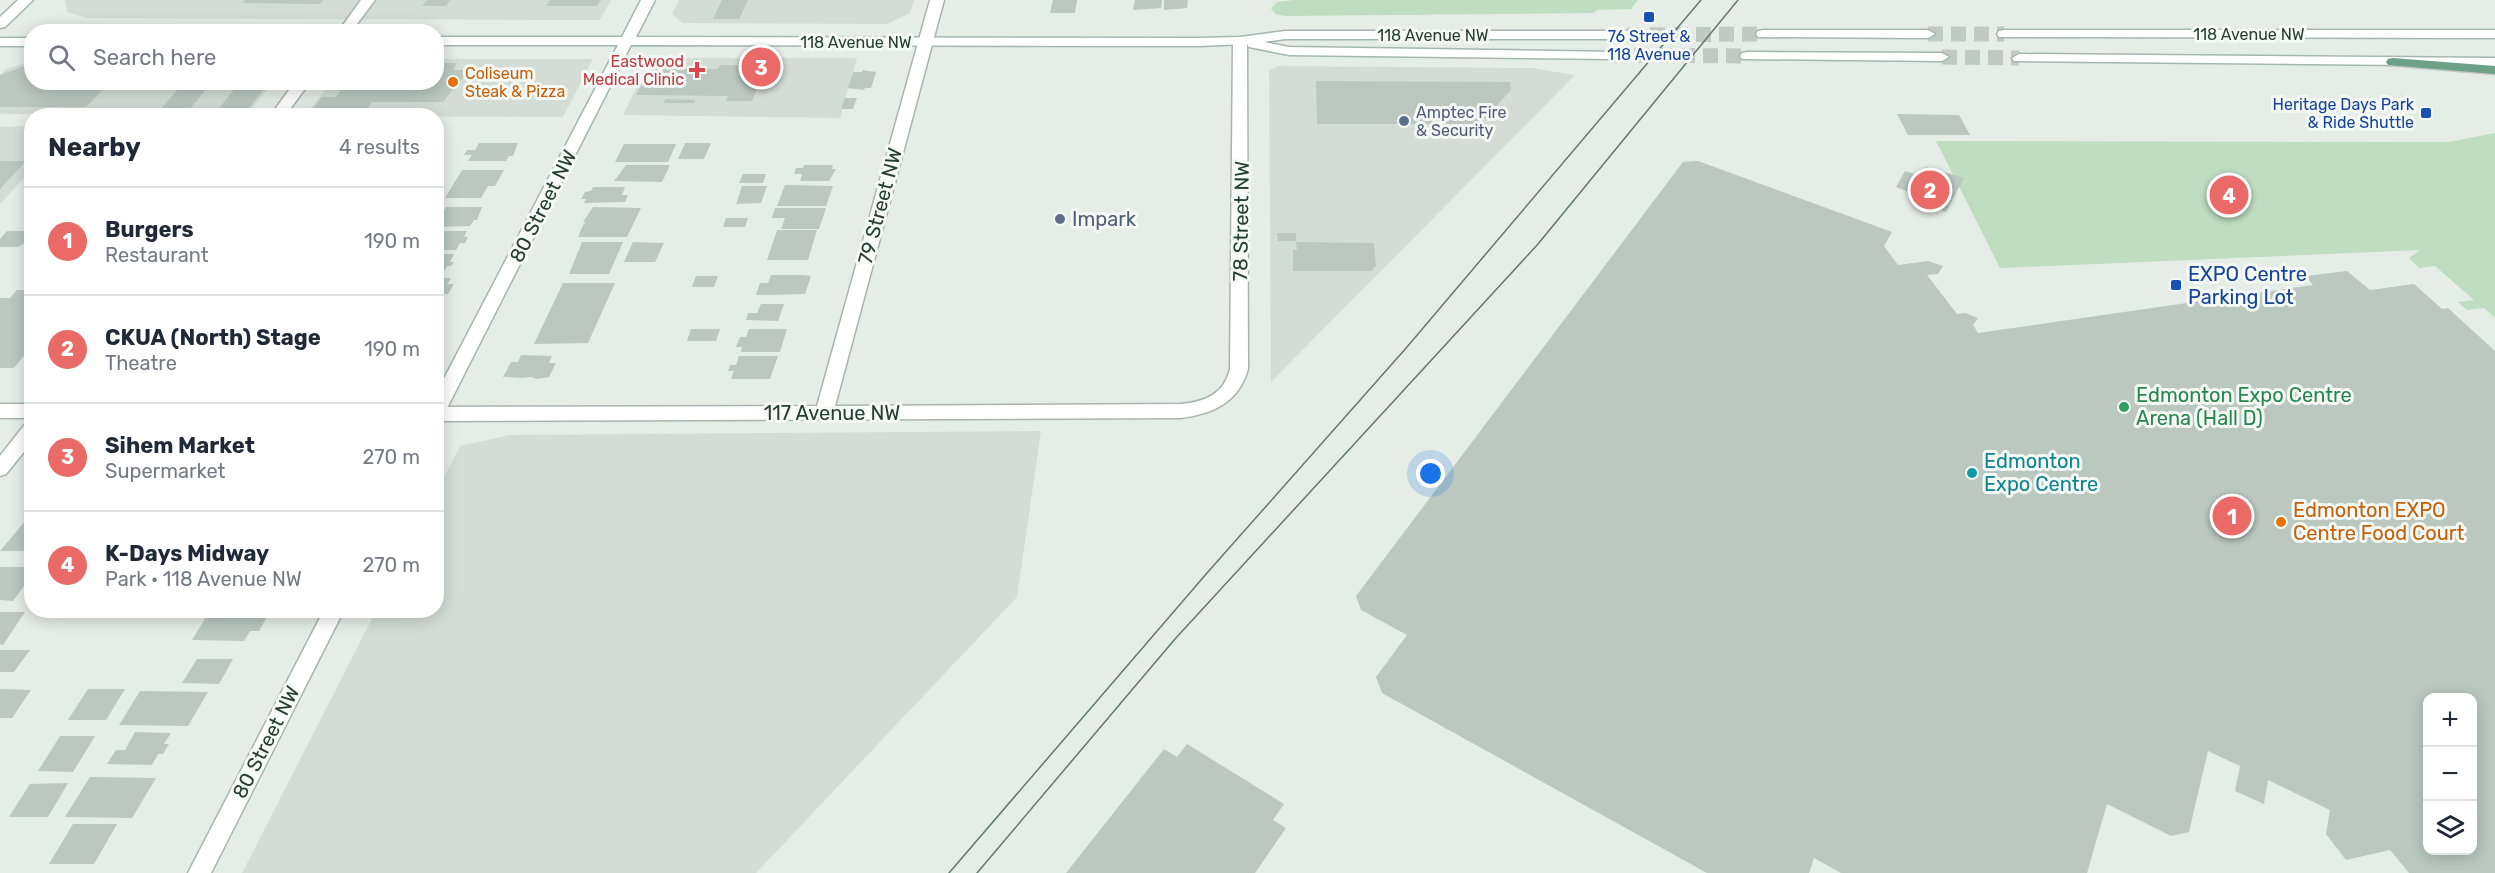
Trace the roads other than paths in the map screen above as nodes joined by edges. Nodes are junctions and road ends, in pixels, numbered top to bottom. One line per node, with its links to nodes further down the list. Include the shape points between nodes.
1 (26, 0): 5 (main road)
2 (368, 0): 6 (main road)
3 (648, 0): 16 (main road, 80 Street NW)
4 (937, 0): 17 (main road, 79 Street NW)
5 (0, 24)
6 (350, 24)
7 (1763, 34): 8 (main road)
8 (1928, 34)
9 (2004, 34): 10 (main road, 118 Avenue NW)
10 (2495, 34)
11 (1627, 35): 13 (main road, 118 Avenue NW, via 1285,35)
12 (444, 41): 16 (main road, 118 Avenue NW)
13 (1240, 41): 17 (main road, 118 Avenue NW); 18 (main road, 118 Avenue NW, via 1288,51); 28 (main road, 78 Street NW, via 1239,369 1235,384)
14 (0, 42): 15 (main road)
15 (24, 42)
16 (627, 42): 17 (main road, 118 Avenue NW); 27 (main road, 80 Street NW)
17 (926, 42): 32 (main road, 79 Street NW)
18 (1611, 55)
19 (1748, 56): 20 (main road)
20 (1942, 57)
21 (2019, 58): 22 (main road, 118 Avenue NW)
22 (2393, 62): 23 (main road, 118 Avenue NW); 24 (main road)
23 (2495, 62)
24 (2495, 70)
25 (297, 90): 26 (main road)
26 (282, 108)
27 (444, 397)
28 (1224, 397): 32 (main road, 117 Avenue NW, via 1201,409 1181,411)
29 (0, 411): 30 (main road)
30 (24, 411)
31 (444, 413): 32 (main road, 117 Avenue NW)
32 (824, 413)
33 (24, 438): 34 (main road)
34 (0, 469)
35 (330, 618): 36 (main road, 80 Street NW)
36 (198, 873)

